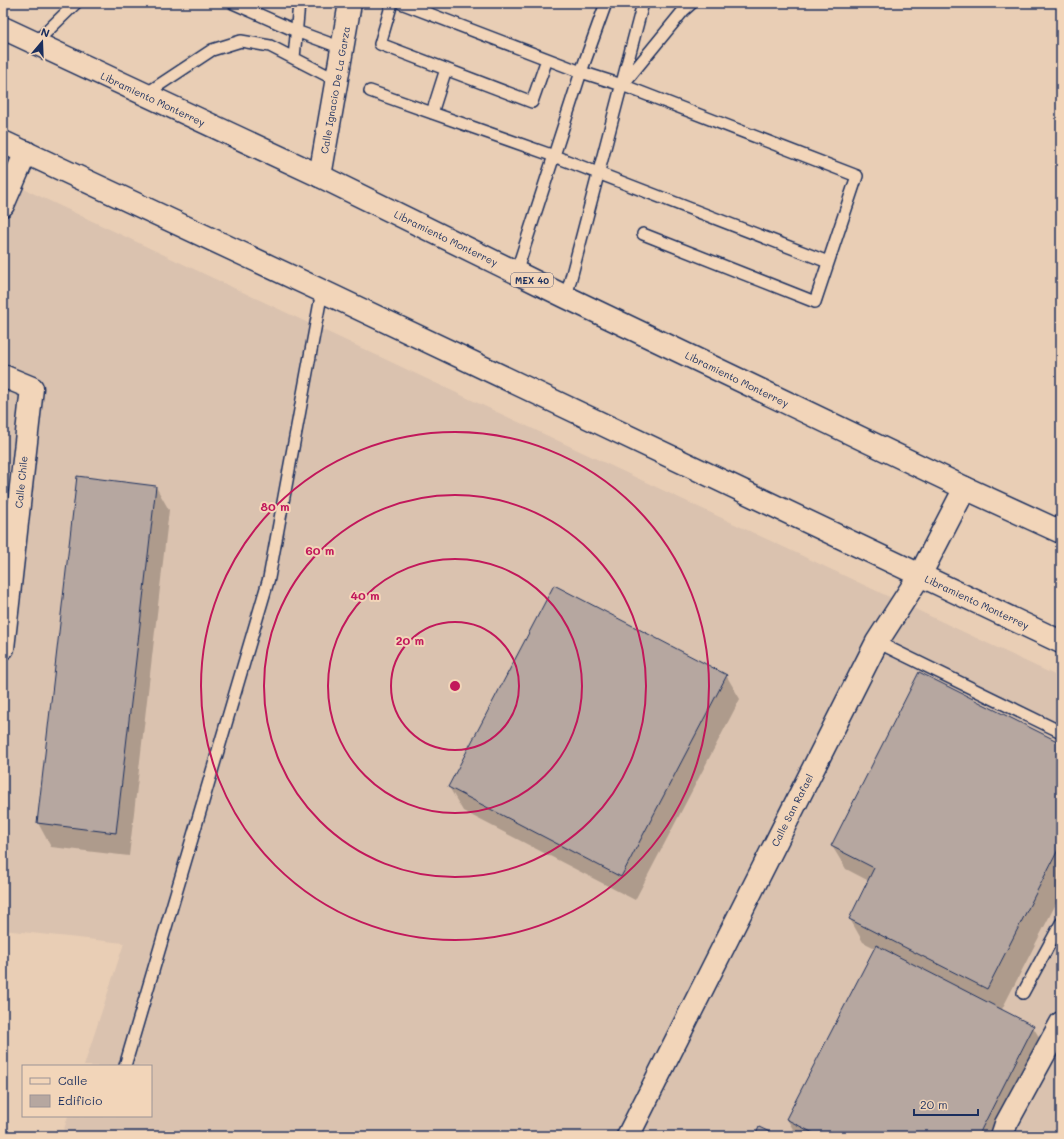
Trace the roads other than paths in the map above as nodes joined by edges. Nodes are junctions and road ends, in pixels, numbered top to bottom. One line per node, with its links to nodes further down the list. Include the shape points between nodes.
1 (76, 3): 12 (lane)
2 (233, 3): 11 (lane)
3 (299, 3): 11 (lane)
4 (350, 3): 13 (main road, Calle Ignacio De La Garza)
5 (392, 3): 16 (lane, via 380,44)
6 (400, 3): 15 (lane)
7 (606, 3): 17 (lane)
8 (643, 3): 19 (lane)
9 (692, 3): 19 (lane)
10 (3, 28): 12 (main road, Libramiento Monterrey / MEX 40)
11 (296, 31): 13 (lane); 14 (lane)
12 (35, 43): 21 (main road, Libramiento Monterrey / MEX 40)
13 (342, 48): 18 (main road, Calle Ignacio De La Garza)
14 (294, 58): 18 (lane); 21 (lane, via 270,46 242,41 212,50)
15 (547, 59): 16 (lane, via 532,102); 17 (lane)
16 (446, 69): 22 (lane)
17 (582, 72): 19 (lane); 25 (lane)
18 (336, 80): 27 (main road, Calle Ignacio De La Garza)
19 (622, 85): 26 (lane); 30 (lane, via 857,176)
20 (370, 91): 22 (lane)
21 (144, 95): 27 (main road, Libramiento Monterrey / MEX 40)
22 (432, 113): 25 (lane)
23 (3, 142): 24 (main road, Libramiento Monterrey)
24 (26, 152): 28 (main road); 32 (main road, Libramiento Monterrey)
25 (554, 156): 26 (lane); 31 (lane)
26 (599, 173): 30 (lane); 33 (lane)
27 (320, 176): 31 (main road, Libramiento Monterrey / MEX 40)
28 (3, 205)
29 (643, 234): 30 (lane, via 815,302)
30 (828, 262)
31 (516, 273): 33 (main road, Libramiento Monterrey / MEX 40)
32 (322, 291): 37 (main road, Libramiento Monterrey); 45 (lane, via 269,578)
33 (566, 297): 35 (main road, Libramiento Monterrey / MEX 40)
34 (3, 376): 40 (main road, Calle Chile, via 32,388)
35 (965, 488): 36 (main road, Libramiento Monterrey / MEX 40); 37 (main road, Calle San Rafael)
36 (1061, 532)
37 (920, 575): 38 (main road, Calle San Rafael); 39 (main road, Libramiento Monterrey)
38 (877, 642): 41 (lane); 46 (main road, Calle San Rafael)
39 (1061, 642)
40 (3, 648)
41 (1061, 732)
42 (1061, 923): 43 (lane)
43 (1023, 993)
44 (1061, 1023): 47 (main road, via 1006,1124)
45 (125, 1065)
46 (628, 1136)
47 (1002, 1136)

